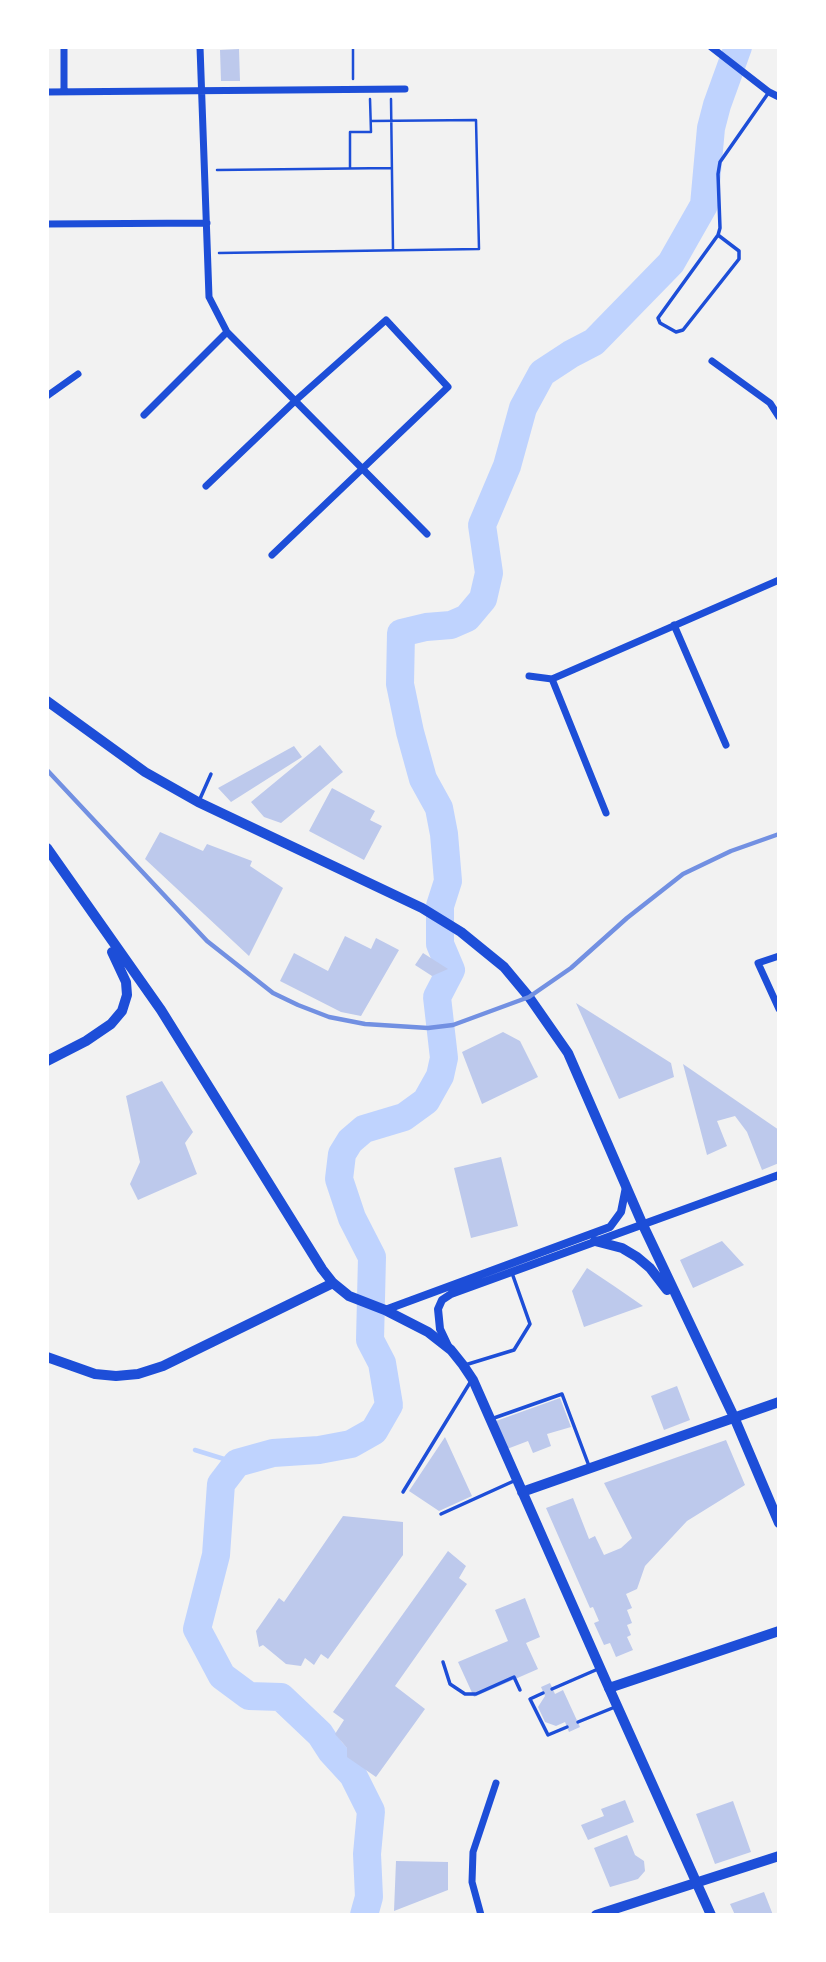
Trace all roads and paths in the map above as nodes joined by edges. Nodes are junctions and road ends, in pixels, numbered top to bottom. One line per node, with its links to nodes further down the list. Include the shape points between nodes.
1 (64, 47): 11 (street)
2 (200, 47): 9 (street)
3 (353, 47): 5 (path)
4 (711, 48): 12 (street)
5 (353, 89): 6 (street); 9 (street)
6 (370, 89): 7 (street); 14 (path)
7 (391, 89): 8 (street); 15 (path)
8 (405, 89)
9 (202, 90): 11 (street); 18 (street)
10 (47, 92): 11 (street)
11 (64, 92)
12 (769, 92): 13 (street); 21 (lane, via 718,167)
13 (779, 97)
14 (371, 121): 15 (path); 17 (path, via 371,132 350,132)
15 (392, 121): 16 (path); 22 (path, via 476,120 479,249)
16 (392, 168): 17 (path); 22 (path)
17 (350, 169): 18 (path)
18 (205, 170): 19 (street)
19 (207, 223): 20 (street); 23 (street)
20 (47, 224)
21 (718, 235): 21 (lane, via 739,251 739,259 683,330 676,332 658,318)
22 (393, 250): 23 (path)
23 (209, 253): 24 (street, via 209,297)
24 (227, 332): 28 (street); 29 (street)
25 (712, 361): 30 (street, via 770,403)
26 (78, 374): 27 (street)
27 (47, 396)
28 (295, 401): 31 (street); 31 (street, via 386,320 448,387); 32 (street)
29 (144, 415)
30 (779, 417)
31 (362, 468): 33 (street); 34 (street)
32 (206, 486)
33 (427, 534)
34 (272, 555)
35 (779, 580): 36 (street)
36 (674, 625): 38 (street); 40 (street)
37 (529, 676): 38 (street)
38 (552, 679): 43 (street)
39 (47, 701): 42 (main road, via 117,754)
40 (726, 746)
41 (211, 774): 42 (lane)
42 (198, 802): 50 (main road, via 422,908 505,967 568,1053)
43 (606, 813)
44 (47, 848): 45 (main road)
45 (92, 916): 48 (main road, via 126,982 127,995 111,1024); 54 (main road, via 161,1010)
46 (779, 956): 47 (street, via 758,963)
47 (779, 1009)
48 (47, 1061)
49 (779, 1175): 51 (street)
50 (626, 1187): 51 (main road); 56 (street, via 621,1212 610,1227)
51 (642, 1223): 52 (street); 55 (main road)
52 (595, 1241): 53 (street); 55 (main road, via 637,1257)
53 (512, 1271): 57 (street, via 442,1300 440,1329); 59 (lane, via 530,1324 514,1350)
54 (333, 1283): 56 (main road, via 349,1296); 58 (main road, via 138,1374 95,1374)
55 (680, 1306): 62 (main road)
56 (383, 1309): 57 (main road, via 428,1332)
57 (451, 1350): 59 (main road)
58 (47, 1357)
59 (463, 1365): 60 (main road)
60 (472, 1380): 63 (main road); 66 (lane)
61 (779, 1402): 62 (main road)
62 (734, 1418): 64 (main road); 69 (main road)
63 (490, 1420): 64 (lane, via 562,1394); 65 (main road)
64 (590, 1468): 67 (main road)
65 (517, 1480): 67 (main road); 68 (lane)
66 (403, 1492)
67 (522, 1492): 72 (main road)
68 (441, 1514)
69 (779, 1523)
70 (779, 1631): 73 (main road)
71 (443, 1662): 75 (lane, via 450,1684 466,1694 514,1677)
72 (600, 1668): 73 (main road); 74 (lane)
73 (609, 1688): 77 (main road)
74 (552, 1689)
75 (520, 1690)
76 (544, 1692): 79 (lane, via 530,1699 548,1735)
77 (616, 1707): 78 (lane); 82 (main road)
78 (578, 1722)
79 (567, 1727)
80 (496, 1783): 83 (street, via 473,1852 472,1882)
81 (779, 1856): 82 (main road)
82 (696, 1881): 84 (main road); 85 (main road)
83 (481, 1915)
84 (596, 1915)
85 (711, 1915)

